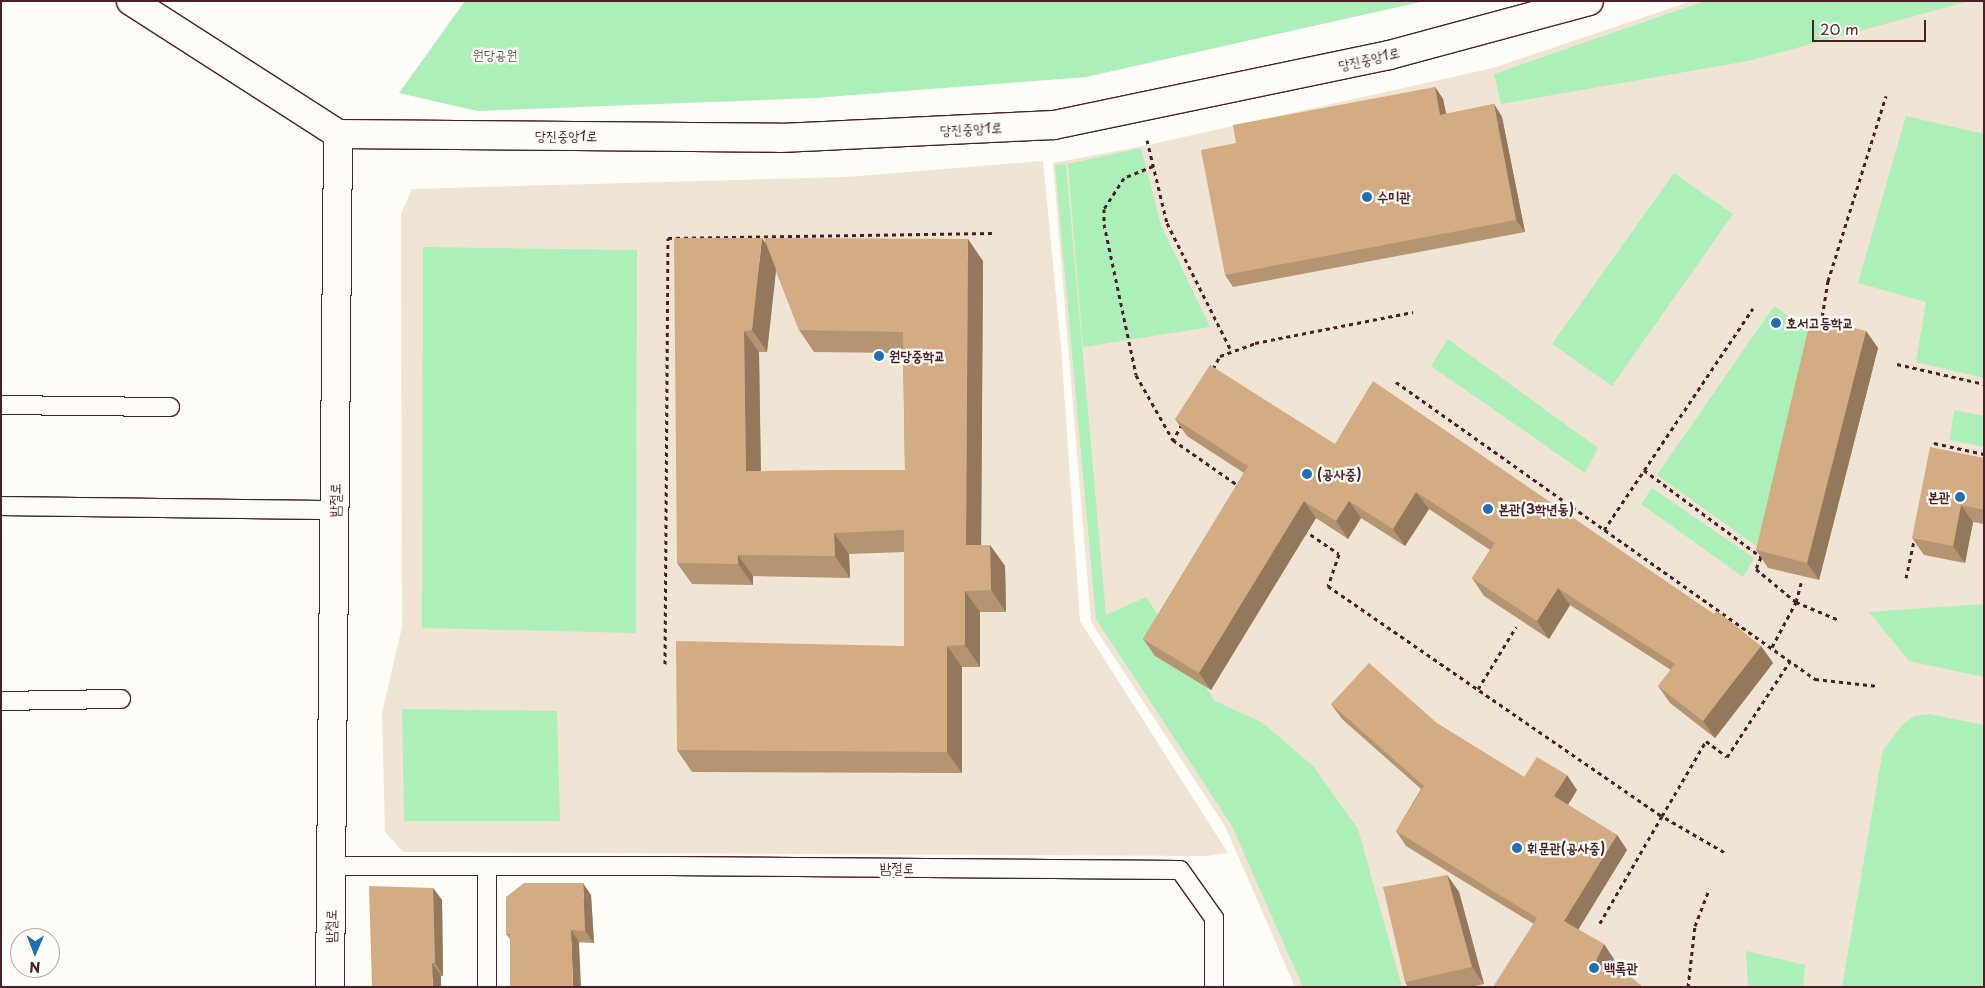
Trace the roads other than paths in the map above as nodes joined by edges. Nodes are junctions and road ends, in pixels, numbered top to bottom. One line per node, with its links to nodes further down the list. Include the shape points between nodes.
1 (131, 1): 3 (street)
2 (1589, 1): 3 (street, 당진중앙1로, via 1389,55 1054,125 780,138)
3 (338, 134): 7 (street, 밤절로)
4 (1, 405): 5 (lane)
5 (170, 406)
6 (1, 506): 7 (lane)
7 (335, 510): 10 (street, 밤절로)
8 (121, 699): 9 (lane)
9 (1, 701)
10 (331, 866): 11 (lane, 밤절로); 12 (street, 밤절로)
11 (487, 866): 13 (lane); 14 (lane, 밤절로, via 1180,870 1214,918)
12 (330, 987)
13 (487, 987)
14 (1214, 987)

